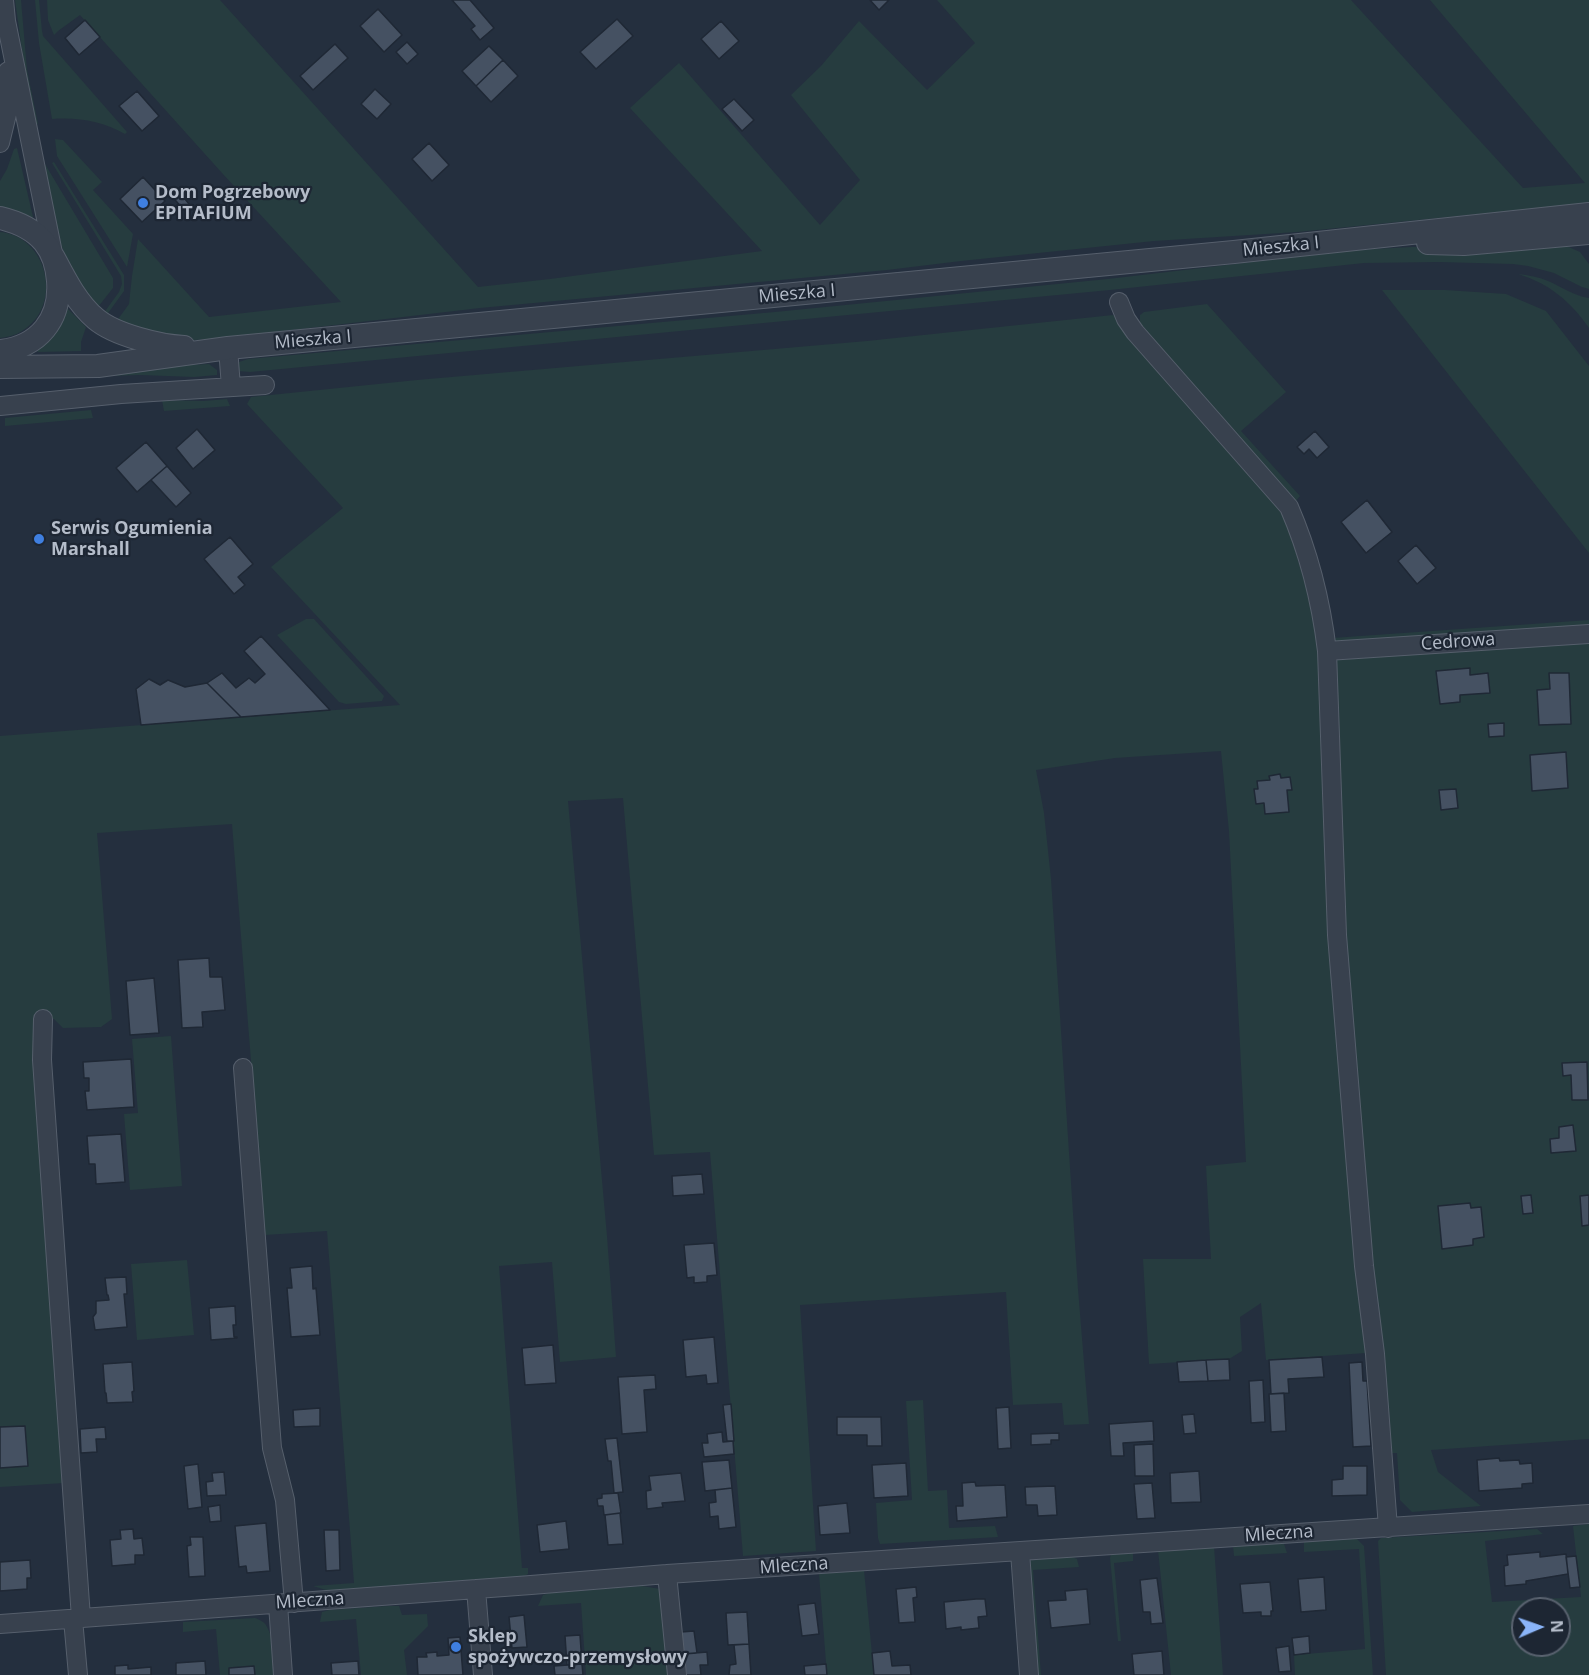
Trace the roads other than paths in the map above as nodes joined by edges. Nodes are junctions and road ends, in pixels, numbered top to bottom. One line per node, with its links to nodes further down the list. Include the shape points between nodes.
1 (4, 0): 2 (street)
2 (6, 21): 3 (street, via 8,110); 8 (street)
3 (0, 143)
4 (1589, 214): 7 (street, Mieszka I)
5 (0, 218): 8 (street, via 17,222 36,234)
6 (1589, 233): 7 (street, Mieszka I, via 1464,244)
7 (1367, 238): 10 (street, Mieszka I)
8 (54, 258): 10 (street, via 69,286 100,322 162,344); 11 (street, via 59,294 53,316 32,340)
9 (1119, 302): 17 (street, via 1135,332 1289,507 1312,573)
10 (228, 348): 12 (street, via 98,366); 14 (street)
11 (0, 351)
12 (0, 367)
13 (265, 385): 14 (street)
14 (231, 387): 15 (street)
15 (0, 406)
16 (1589, 634): 17 (street, Cedrowa)
17 (1327, 651): 21 (street, via 1337,935)
18 (43, 1019): 26 (street, via 42,1060)
19 (243, 1068): 25 (street, via 272,1448 285,1500)
20 (1589, 1514): 21 (street, Mleczna)
21 (1388, 1528): 22 (street, Mleczna)
22 (1020, 1552): 23 (street, Mleczna); 32 (street)
23 (667, 1574): 24 (street, Mleczna); 31 (street)
24 (476, 1589): 25 (street, Mleczna); 30 (street)
25 (286, 1603): 26 (street, Mleczna); 29 (street)
26 (77, 1619): 27 (street, Mleczna); 28 (street)
27 (0, 1624)
28 (78, 1675)
29 (283, 1675)
30 (483, 1675)
31 (677, 1675)
32 (1029, 1675)

